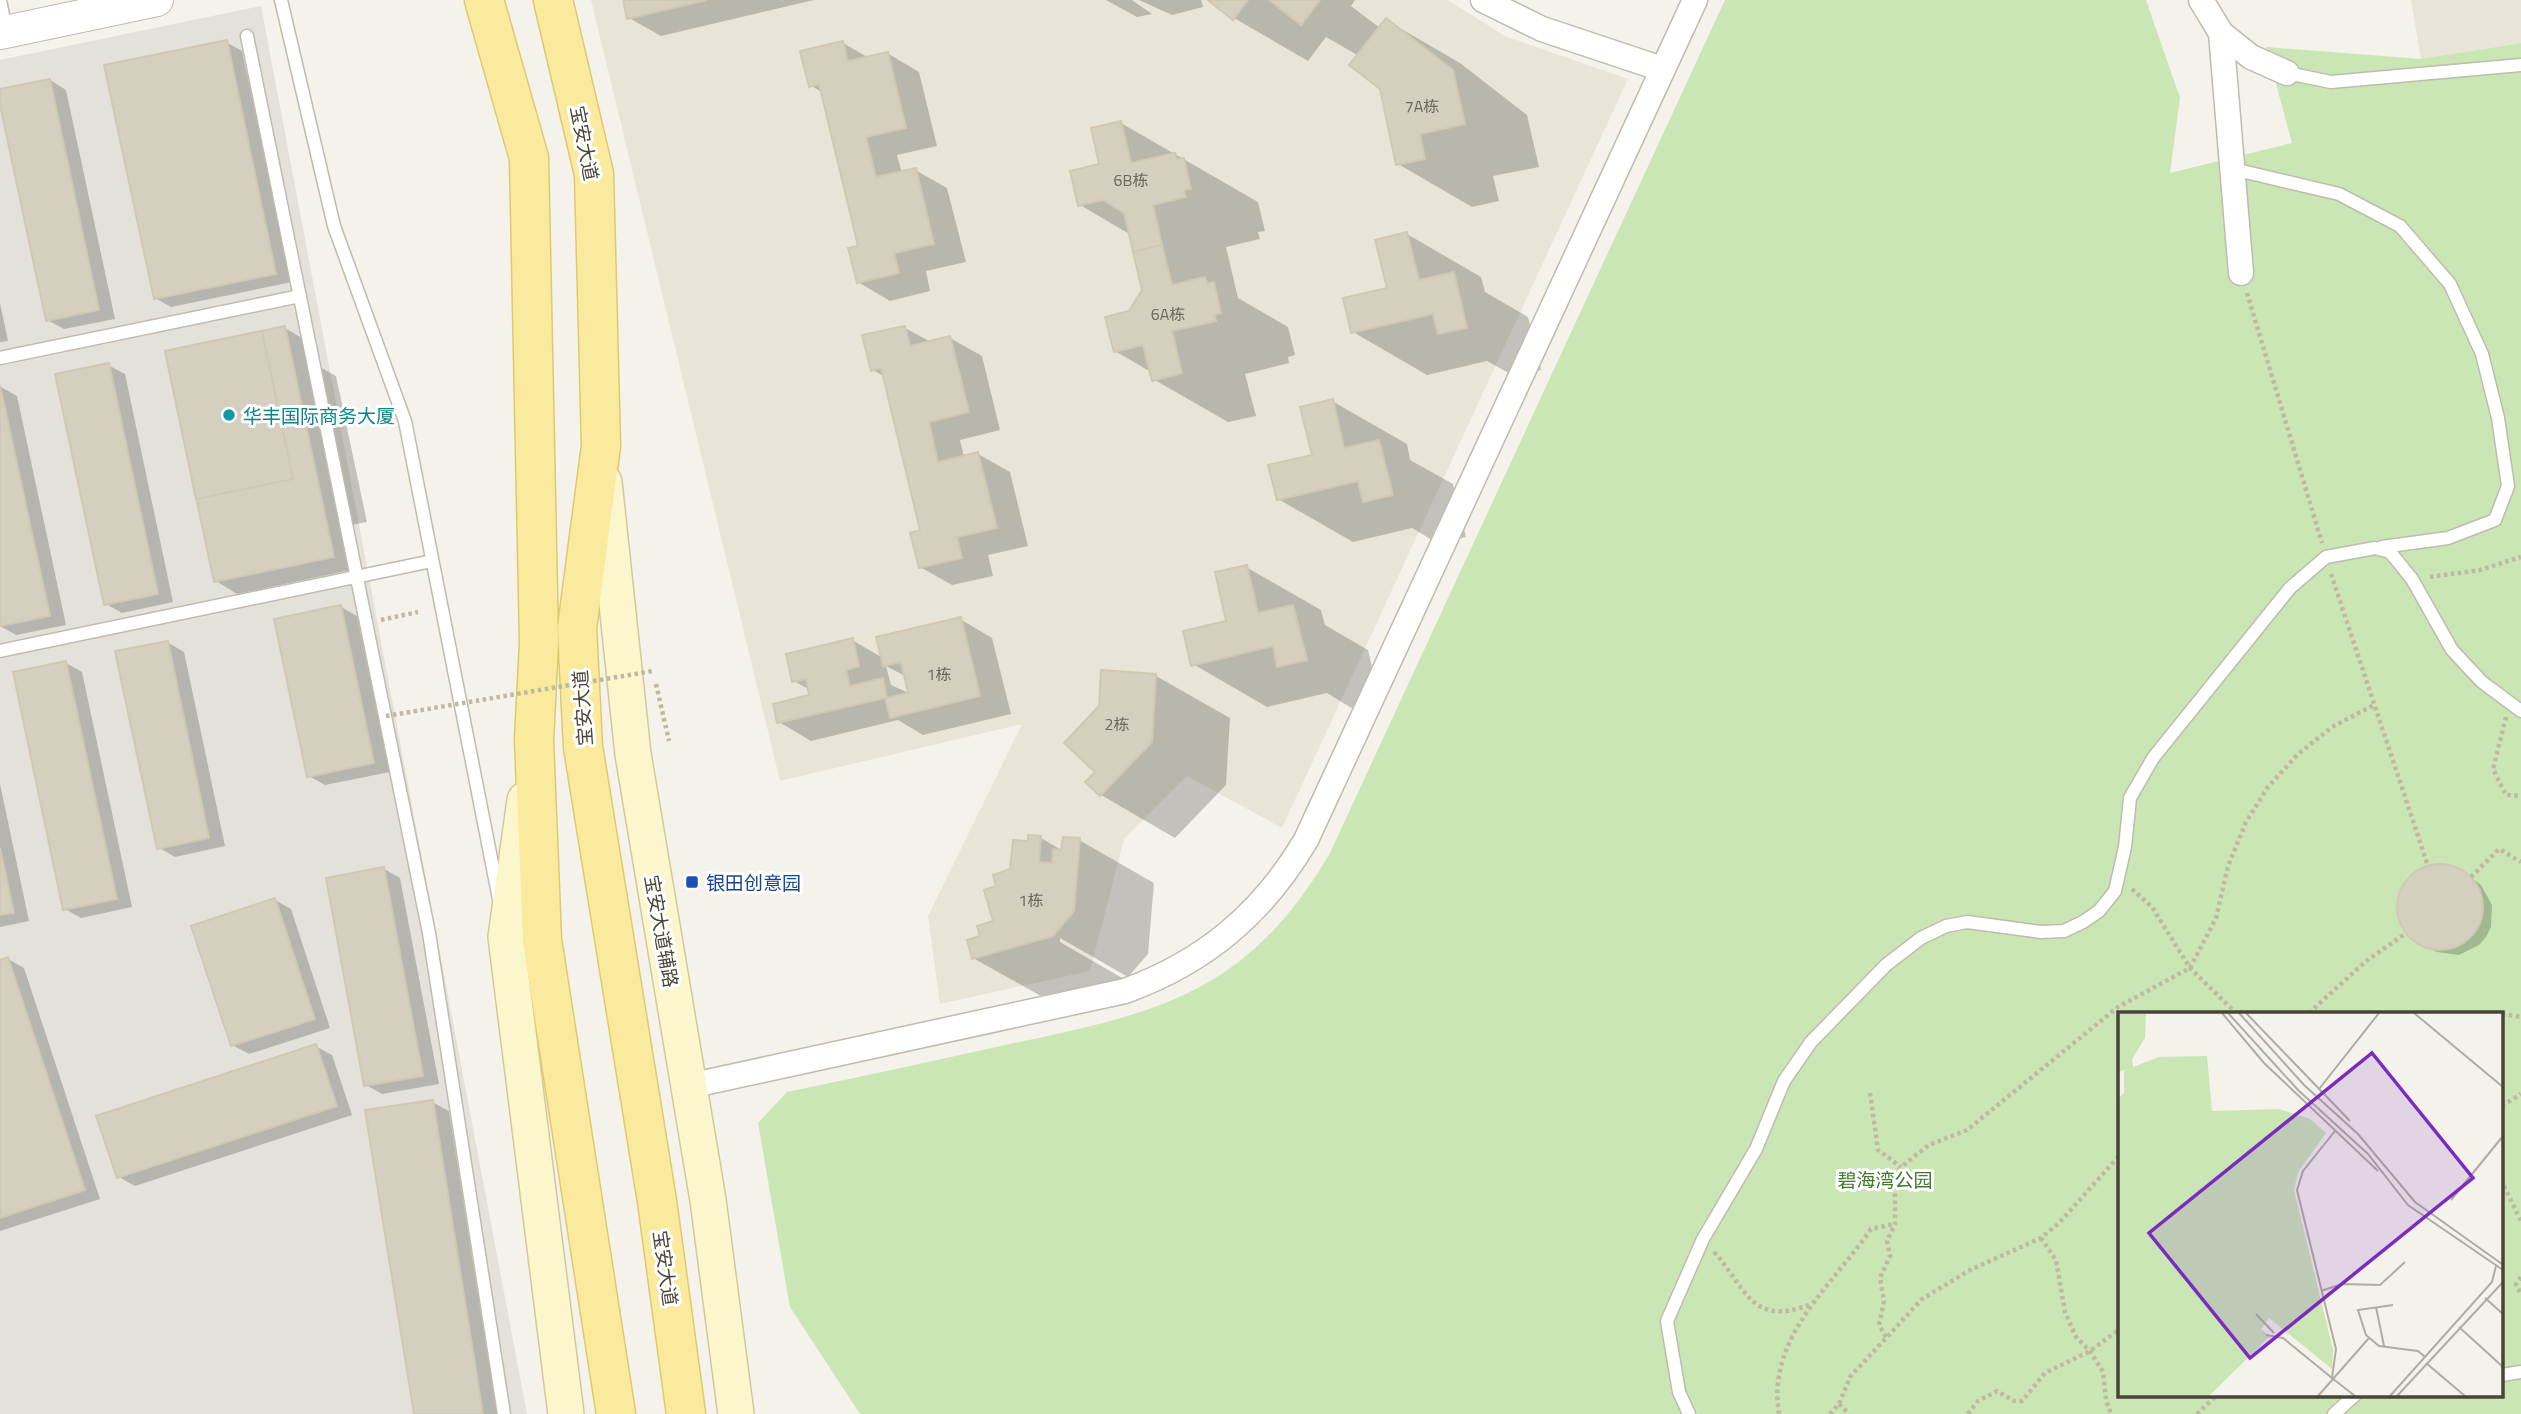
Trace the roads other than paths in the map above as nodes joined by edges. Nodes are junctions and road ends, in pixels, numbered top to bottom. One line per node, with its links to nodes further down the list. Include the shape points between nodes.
1 (0, 0): 9 (lane)
2 (157, 0): 9 (street)
3 (281, 0): 21 (lane, via 334,226 405,421)
4 (484, 0): 25 (main road, via 529,158 539,642)
5 (553, 0): 19 (main road, 宝安大道, via 594,174)
6 (1483, 0): 13 (street, via 1542,29)
7 (1695, 0): 13 (street)
8 (2201, 0): 10 (street)
9 (3, 32)
10 (2221, 33): 14 (street, via 2251,57); 15 (street)
11 (247, 36): 17 (lane)
12 (2521, 65): 14 (lane, via 2331,82)
13 (1662, 69): 27 (street, via 1306,840 1253,913 1231,934 1181,967 1125,991)
14 (2287, 73)
15 (2233, 169): 16 (street); 20 (lane, via 2339,194 2400,226 2450,284 2482,354 2508,486 2495,520 2448,538)
16 (2241, 273)
17 (300, 296): 18 (lane); 22 (lane)
18 (0, 358)
19 (601, 446): 27 (main road, 宝安大道辅路, via 633,754); 32 (main road, 宝安大道, via 577,628 583,747 657,1201)
20 (2375, 548): 24 (lane, via 2390,552 2412,579 2452,650 2482,682); 34 (lane, via 2326,557 2290,588 2153,758 2130,798 2115,891 2099,911 2064,931 1967,922 1946,926 1921,938 1886,965 1825,1026 1784,1081 1756,1149 1703,1239 1667,1321 1679,1392)
21 (432, 561): 22 (lane); 26 (lane)
22 (357, 577): 23 (lane); 29 (lane, via 429,933)
23 (0, 651)
24 (2521, 711)
25 (534, 740): 26 (main road); 31 (main road, via 542,940)
26 (506, 937): 30 (main road)
27 (688, 1086): 33 (main road, 宝安大道辅路)
28 (2354, 1396): 35 (lane)
29 (504, 1414)
30 (566, 1414)
31 (616, 1414)
32 (686, 1414)
33 (736, 1414)
34 (1689, 1414)
35 (2333, 1414)

